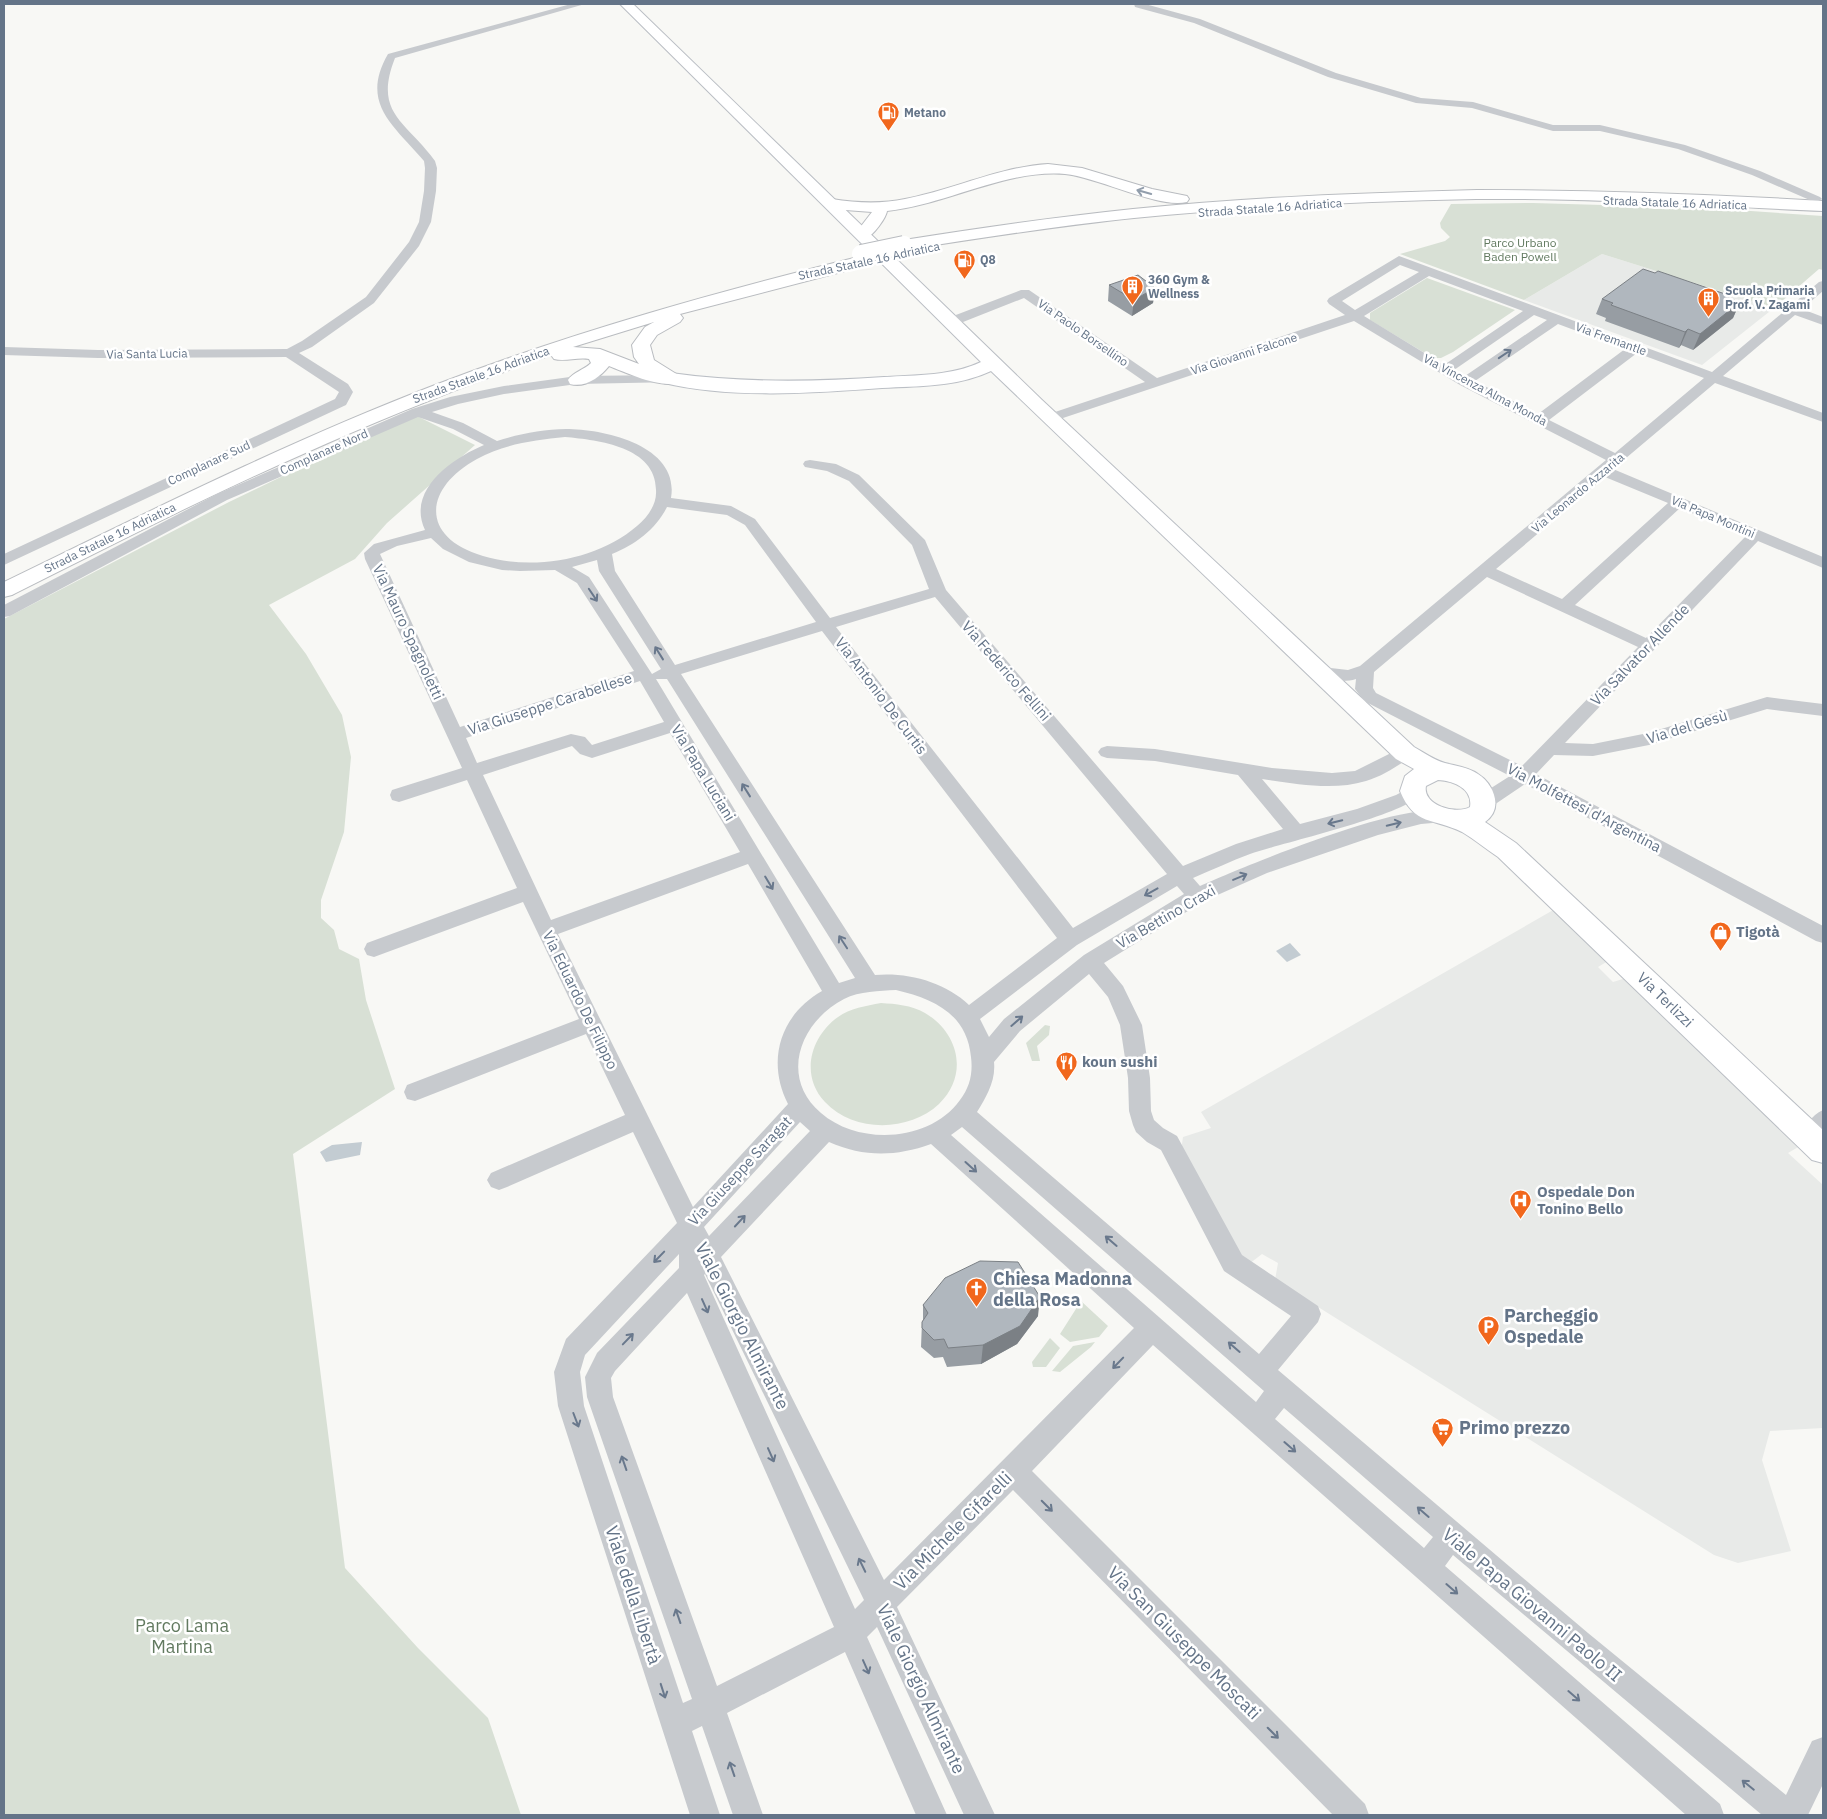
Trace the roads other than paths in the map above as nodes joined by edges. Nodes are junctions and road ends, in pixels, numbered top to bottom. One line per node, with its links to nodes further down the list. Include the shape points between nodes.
1 (580, 4): 27 (street, via 391,56 383,78 384,109 431,168 425,222 415,243 370,300)
2 (626, 4): 6 (main road)
3 (1141, 4): 7 (street, via 1138,5 1197,21 1332,75 1420,101 1473,105 1553,128 1600,128 1681,147 1756,172)
4 (1104, 177): 5 (main road, one-way to 4, via 1177,199); 8 (main road, via 1068,168 1046,169); 10 (main road, via 1114,193 1108,205 1089,212)
5 (1297, 199): 7 (main road, Strada Statale 16 Adriatica, via 1531,194); 10 (main road, Strada Statale 16 Adriatica, via 1129,213)
6 (832, 204): 8 (main road); 9 (main road)
7 (1821, 205): 12 (main road, Strada Statale 16 Adriatica, via 1585,200 1337,203 1106,221)
8 (882, 209): 9 (main road); 11 (main road)
9 (847, 218): 11 (main road)
10 (994, 230): 12 (main road, Strada Statale 16 Adriatica)
11 (864, 234): 23 (main road)
12 (907, 248): 13 (main road, Strada Statale 16 Adriatica)
13 (864, 257): 16 (main road, Strada Statale 16 Adriatica); 56 (main road, Strada Statale 16 Adriatica, via 712,292 500,358 316,430)
14 (1398, 260): 15 (street, Via Fremantle); 20 (street, Via Vincenza Alma Monda, via 1333,300)
15 (1428, 271): 18 (street, Via Fremantle); 20 (street, Via Giovanni Falcone)
16 (767, 284): 33 (main road, Strada Statale 16 Adriatica, via 600,333); 34 (main road, via 670,320 651,331 640,345 643,359 654,370)
17 (1823, 286): 19 (street, Via Leonardo Azzarita)
18 (1533, 310): 21 (street, Via Fremantle); 30 (street)
19 (1794, 311): 22 (street); 32 (street, Via Leonardo Azzarita)
20 (1355, 316): 30 (street, Via Vincenza Alma Monda); 36 (street, Via Giovanni Falcone)
21 (1556, 319): 25 (street, Via Fremantle); 37 (street, one-way to 21)
22 (1823, 321)
23 (953, 322): 24 (main road); 36 (street, Via Paolo Borsellino, via 1025,293)
24 (970, 339): 29 (main road); 31 (main road)
25 (1634, 348): 32 (street, Via Fremantle); 42 (street)
26 (4, 351): 27 (street, Via Santa Lucia)
27 (289, 353): 52 (street, Complanare Sud, via 343,387 346,392 341,402)
28 (594, 353): 33 (main road, via 566,353); 34 (main road, via 647,374); 35 (main road, via 601,364)
29 (994, 364): 31 (main road, via 981,370); 38 (main road)
30 (1444, 370): 37 (street, Via Vincenza Alma Monda)
31 (948, 373): 34 (main road, via 878,383 787,388); 38 (main road, via 1005,383)
32 (1714, 378): 41 (street, Via Fremantle); 44 (street, Via Leonardo Azzarita)
33 (468, 379): 57 (main road, Strada Statale 16 Adriatica, via 260,466)
34 (671, 379): 35 (street, Complanare Nord)
35 (578, 380): 39 (street, Complanare Nord, via 504,390 454,400)
36 (1155, 382): 40 (street, Via Giovanni Falcone)
37 (1465, 382): 42 (street, Via Vincenza Alma Monda)
38 (1022, 391): 40 (main road)
39 (417, 412): 43 (street, via 467,429); 60 (street, Complanare Nord, via 222,497)
40 (1051, 418): 66 (main road)
41 (1823, 418)
42 (1539, 420): 44 (street, Via Vincenza Alma Monda)
43 (496, 446): 47 (street, via 541,435 565,434 594,436 627,444 643,453 662,475 665,489); 49 (street, via 461,463 437,485 428,509 429,521)
44 (1617, 460): 46 (street, Via Leonardo Azzarita)
45 (810, 464): 58 (street, Via Federico Fellini, via 831,467 854,478 919,542)
46 (1604, 471): 48 (street, Via Papa Montini); 55 (street, Via Leonardo Azzarita)
47 (662, 502): 51 (street, via 642,530); 61 (street, Via Antonio De Curtis, via 731,511 750,522)
48 (1678, 502): 50 (street, Via Papa Montini); 59 (street)
49 (435, 532): 54 (street, via 457,551 492,563 512,566); 70 (street, Via Mauro Spagnoletti, via 391,543 372,553)
50 (1756, 535): 53 (street, Via Papa Montini); 62 (street, Via Salvator Allende)
51 (604, 552): 54 (street); 64 (street, Via Papa Luciani, one-way to 51, via 607,571)
52 (4, 560)
53 (1822, 561)
54 (557, 564): 65 (street, Via Papa Luciani, one-way to 65, via 583,580)
55 (1485, 570): 59 (street); 63 (street, Via Leonardo Azzarita)
56 (4, 578)
57 (4, 590)
58 (938, 592): 61 (street, Via Giuseppe Carabellese); 87 (street, Via Federico Fellini)
59 (1564, 606): 62 (street)
60 (4, 612)
61 (826, 625): 64 (street, Via Giuseppe Carabellese); 92 (street, Via Antonio De Curtis)
62 (1649, 646): 71 (street, Via Salvator Allende)
63 (1366, 670): 66 (street, Via Leonardo Azzarita, via 1350,676); 67 (street, Via Molfettesi d'Argentina, via 1364,689 1370,697)
64 (671, 672): 65 (street, Via Giuseppe Carabellese); 82 (street, Via Papa Luciani, one-way to 64)
65 (643, 673): 69 (street, Via Papa Luciani); 70 (street, Via Giuseppe Carabellese)
66 (1322, 673): 73 (main road)
67 (1385, 705): 76 (street, Via Molfettesi d'Argentina); 77 (street, via 1382,710 1384,719)
68 (1823, 710): 71 (street, Via del Gesù, via 1767,703 1649,739 1593,750)
69 (674, 725): 75 (street, via 592,752 579,741 571,740); 83 (street, Via Papa Luciani)
70 (453, 731): 75 (street, Via Mauro Spagnoletti)
71 (1550, 749): 76 (street, Via Salvator Allende)
72 (1107, 752): 74 (street, via 1166,756)
73 (1405, 753): 74 (street, via 1355,778 1333,780); 77 (main road)
74 (1244, 770): 84 (street)
75 (473, 772): 79 (street); 88 (street, Via Eduardo De Filippo)
76 (1524, 775): 78 (street); 80 (street, Via Salvator Allende, via 1494,793); 91 (street, Via Molfettesi d'Argentina)
77 (1424, 778): 78 (main road, via 1448,772); 81 (main road, via 1421,806); 84 (street, Via Bettino Craxi, one-way to 84, via 1403,800)
78 (1467, 779): 80 (main road, via 1480,791)
79 (399, 795)
80 (1484, 804): 81 (main road, via 1475,816); 85 (main road, Via Terlizzi)
81 (1448, 818): 85 (main road, Via Terlizzi, via 1472,826); 89 (street, Via Bettino Craxi, one-way to 81, via 1260,868 1374,829 1421,817)
82 (764, 820): 83 (street); 95 (street, Via Papa Luciani, one-way to 82)
83 (736, 828): 86 (street, Via Papa Luciani)
84 (1296, 832): 87 (street, Via Bettino Craxi)
85 (1507, 850): 106 (main road, Via Terlizzi)
86 (752, 856): 90 (street); 96 (street, Via Papa Luciani, one-way to 96)
87 (1180, 875): 89 (street, Via Federico Fellini); 92 (street, Via Bettino Craxi, one-way to 92)
88 (528, 892): 90 (street, Via Eduardo De Filippo); 93 (street)
89 (1197, 896): 94 (street, Via Bettino Craxi)
90 (546, 930): 98 (street, Via Eduardo De Filippo)
91 (1823, 935)
92 (1070, 939): 97 (street, Via Bettino Craxi, via 976,1012)
93 (374, 949)
94 (1091, 961): 99 (street, Via Bettino Craxi, one-way to 94, via 1012,1025); 111 (street, via 1116,992 1131,1026 1144,1125 1169,1143 1233,1263 1309,1314)
95 (869, 983): 96 (street); 97 (street, via 896,982 923,988 946,999)
96 (835, 994): 101 (street, via 812,1010 795,1031 787,1056 788,1082)
97 (966, 1015): 99 (street, via 979,1035)
98 (592, 1023): 100 (street); 103 (street, Via Eduardo De Filippo)
99 (984, 1058): 102 (street, via 983,1078 976,1096)
100 (415, 1092)
101 (800, 1106): 104 (street); 108 (street, Via Giuseppe Saragat)
102 (963, 1114): 105 (street); 111 (street, Viale Papa Giovanni Paolo II, one-way to 102)
103 (638, 1120): 107 (street); 108 (street, Via Eduardo De Filippo)
104 (825, 1130): 105 (street, via 851,1141 879,1146 908,1143); 109 (street, one-way to 104)
105 (935, 1134): 110 (street, one-way to 110)
106 (1819, 1136)
107 (499, 1180)
108 (690, 1226): 109 (street, Viale Giorgio Almirante); 112 (street, Via Giuseppe Saragat, one-way to 112, via 591,1329 576,1348)
109 (700, 1264): 113 (street, one-way to 109, via 606,1362); 119 (street, Viale Giorgio Almirante, one-way to 109); 120 (street, Viale Giorgio Almirante, one-way to 120)
110 (1152, 1328): 115 (street); 116 (street, Via Michele Cifarelli, one-way to 116)
111 (1261, 1371): 114 (street, Viale Papa Giovanni Paolo II)
112 (567, 1372): 113 (street); 122 (street, Viale della Libertà, one-way to 122, via 570,1406)
113 (598, 1377): 121 (street, one-way to 113, via 600,1397)
114 (1282, 1390): 115 (street); 117 (street, Viale Papa Giovanni Paolo II, one-way to 114)
115 (1258, 1419): 118 (street, one-way to 118)
116 (1013, 1471): 119 (street, Via Michele Cifarelli); 128 (street, Via San Giuseppe Moscati, one-way to 128)
117 (1451, 1536): 118 (street); 130 (street, Viale Papa Giovanni Paolo II, one-way to 117)
118 (1427, 1567): 129 (street, one-way to 129)
119 (881, 1603): 120 (street, Via Michele Cifarelli); 127 (street, Viale Giorgio Almirante)
120 (851, 1633): 121 (street, Via Michele Cifarelli); 126 (street, Viale Giorgio Almirante, one-way to 126)
121 (709, 1706): 122 (street, Via Michele Cifarelli); 125 (street, one-way to 121)
122 (674, 1724): 124 (street, Viale della Libertà)
123 (1823, 1752): 131 (street)
124 (705, 1815)
125 (748, 1815)
126 (932, 1815)
127 (980, 1815)
128 (1354, 1815)
129 (1709, 1815)
130 (1786, 1815)
131 (1792, 1815)

